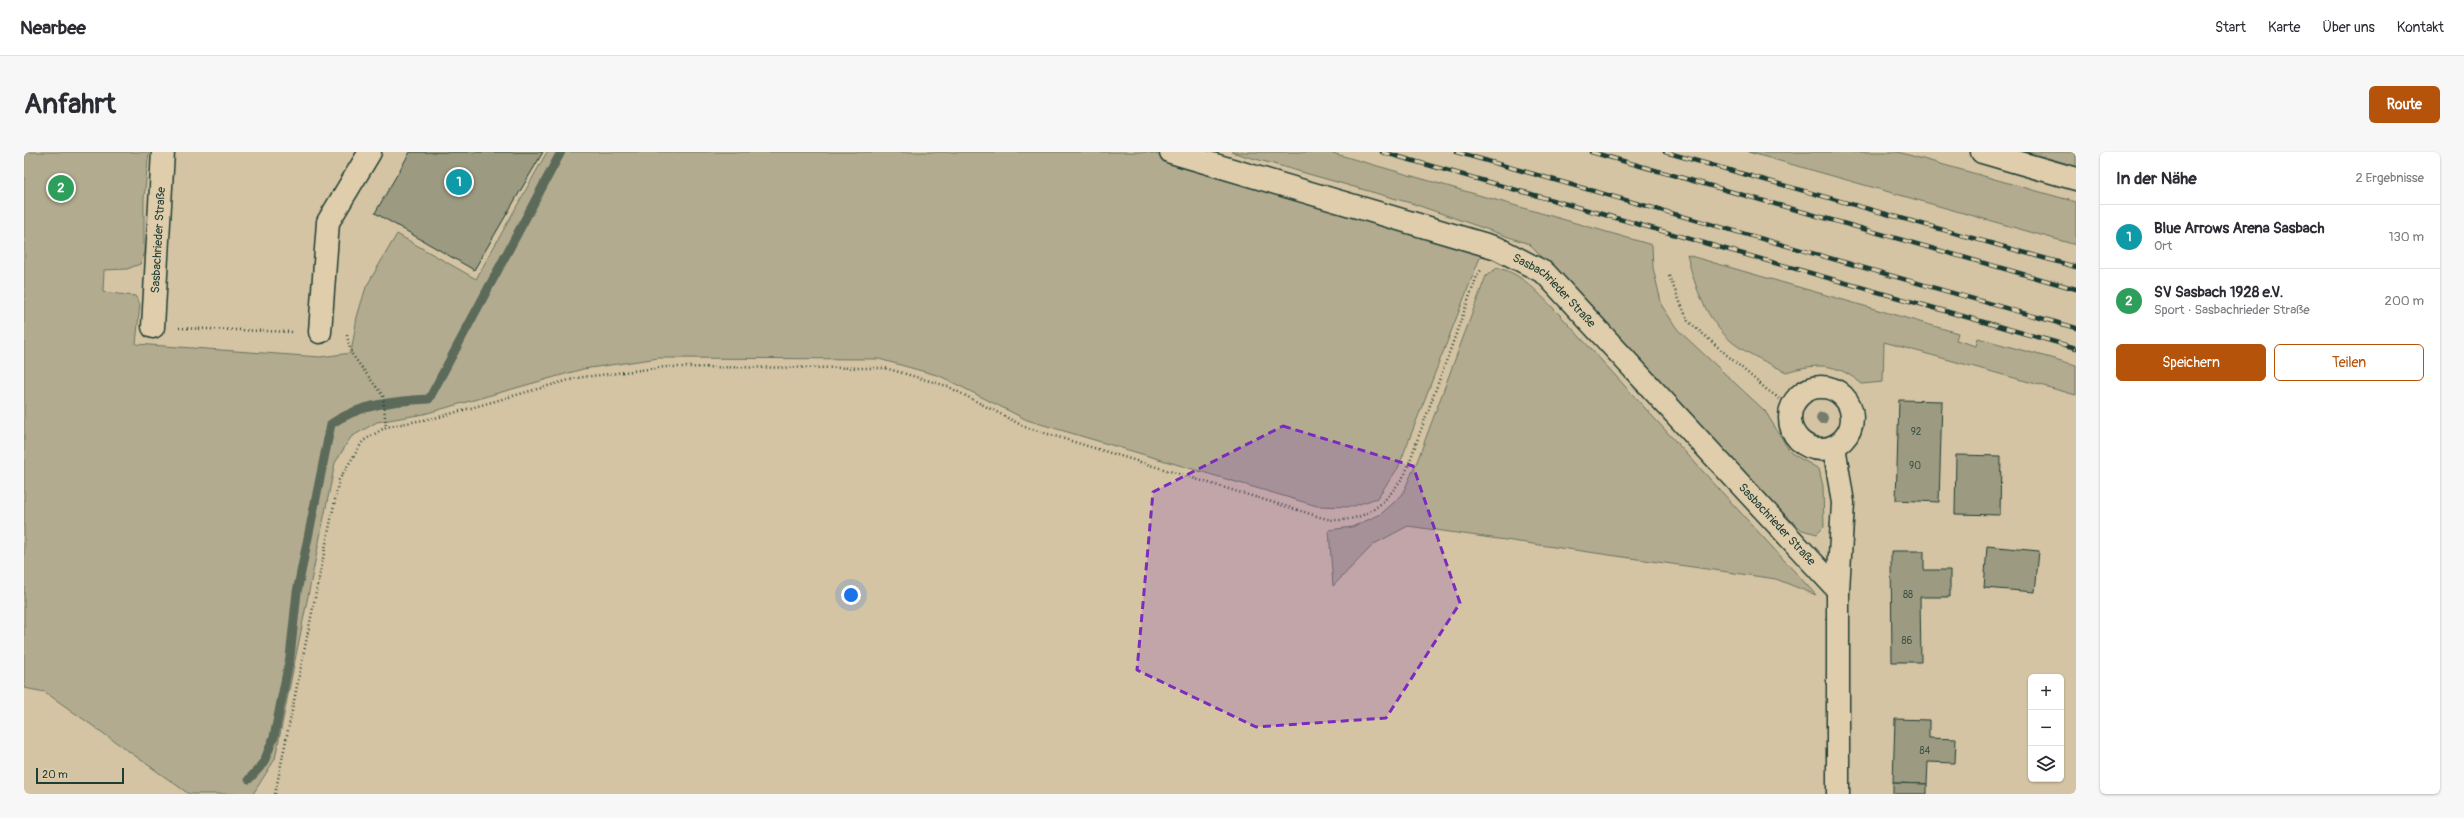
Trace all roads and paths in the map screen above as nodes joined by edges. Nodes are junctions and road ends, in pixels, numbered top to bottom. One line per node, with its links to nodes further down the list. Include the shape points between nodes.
1 (163, 152): 8 (street, Sasbachrieder Straße)
2 (370, 152): 9 (street, via 328,222)
3 (1170, 152): 6 (street, Sasbachrieder Straße)
4 (1982, 152): 5 (street)
5 (2076, 179)
6 (1497, 248): 11 (path, via 1477,276 1405,474 1389,499 1363,515 1336,520 1025,427 948,386 885,368 665,366 576,378 439,417); 13 (street, Sasbachrieder Straße, via 1546,273)
7 (1669, 276): 10 (path, via 1688,321 1766,389)
8 (153, 327): 9 (path)
9 (320, 332): 11 (path, via 347,333 350,353 383,396)
10 (1791, 407): 12 (street, via 1789,419 1792,431 1799,441 1810,447 1822,449); 12 (street, via 1798,396 1807,389 1819,386 1831,388 1842,394 1850,404 1851,422 1844,439)
11 (386, 427): 14 (path, via 363,441 339,480)
12 (1834, 446): 13 (street, via 1843,503)
13 (1838, 590): 15 (street)
14 (275, 794)
15 (1838, 794)

